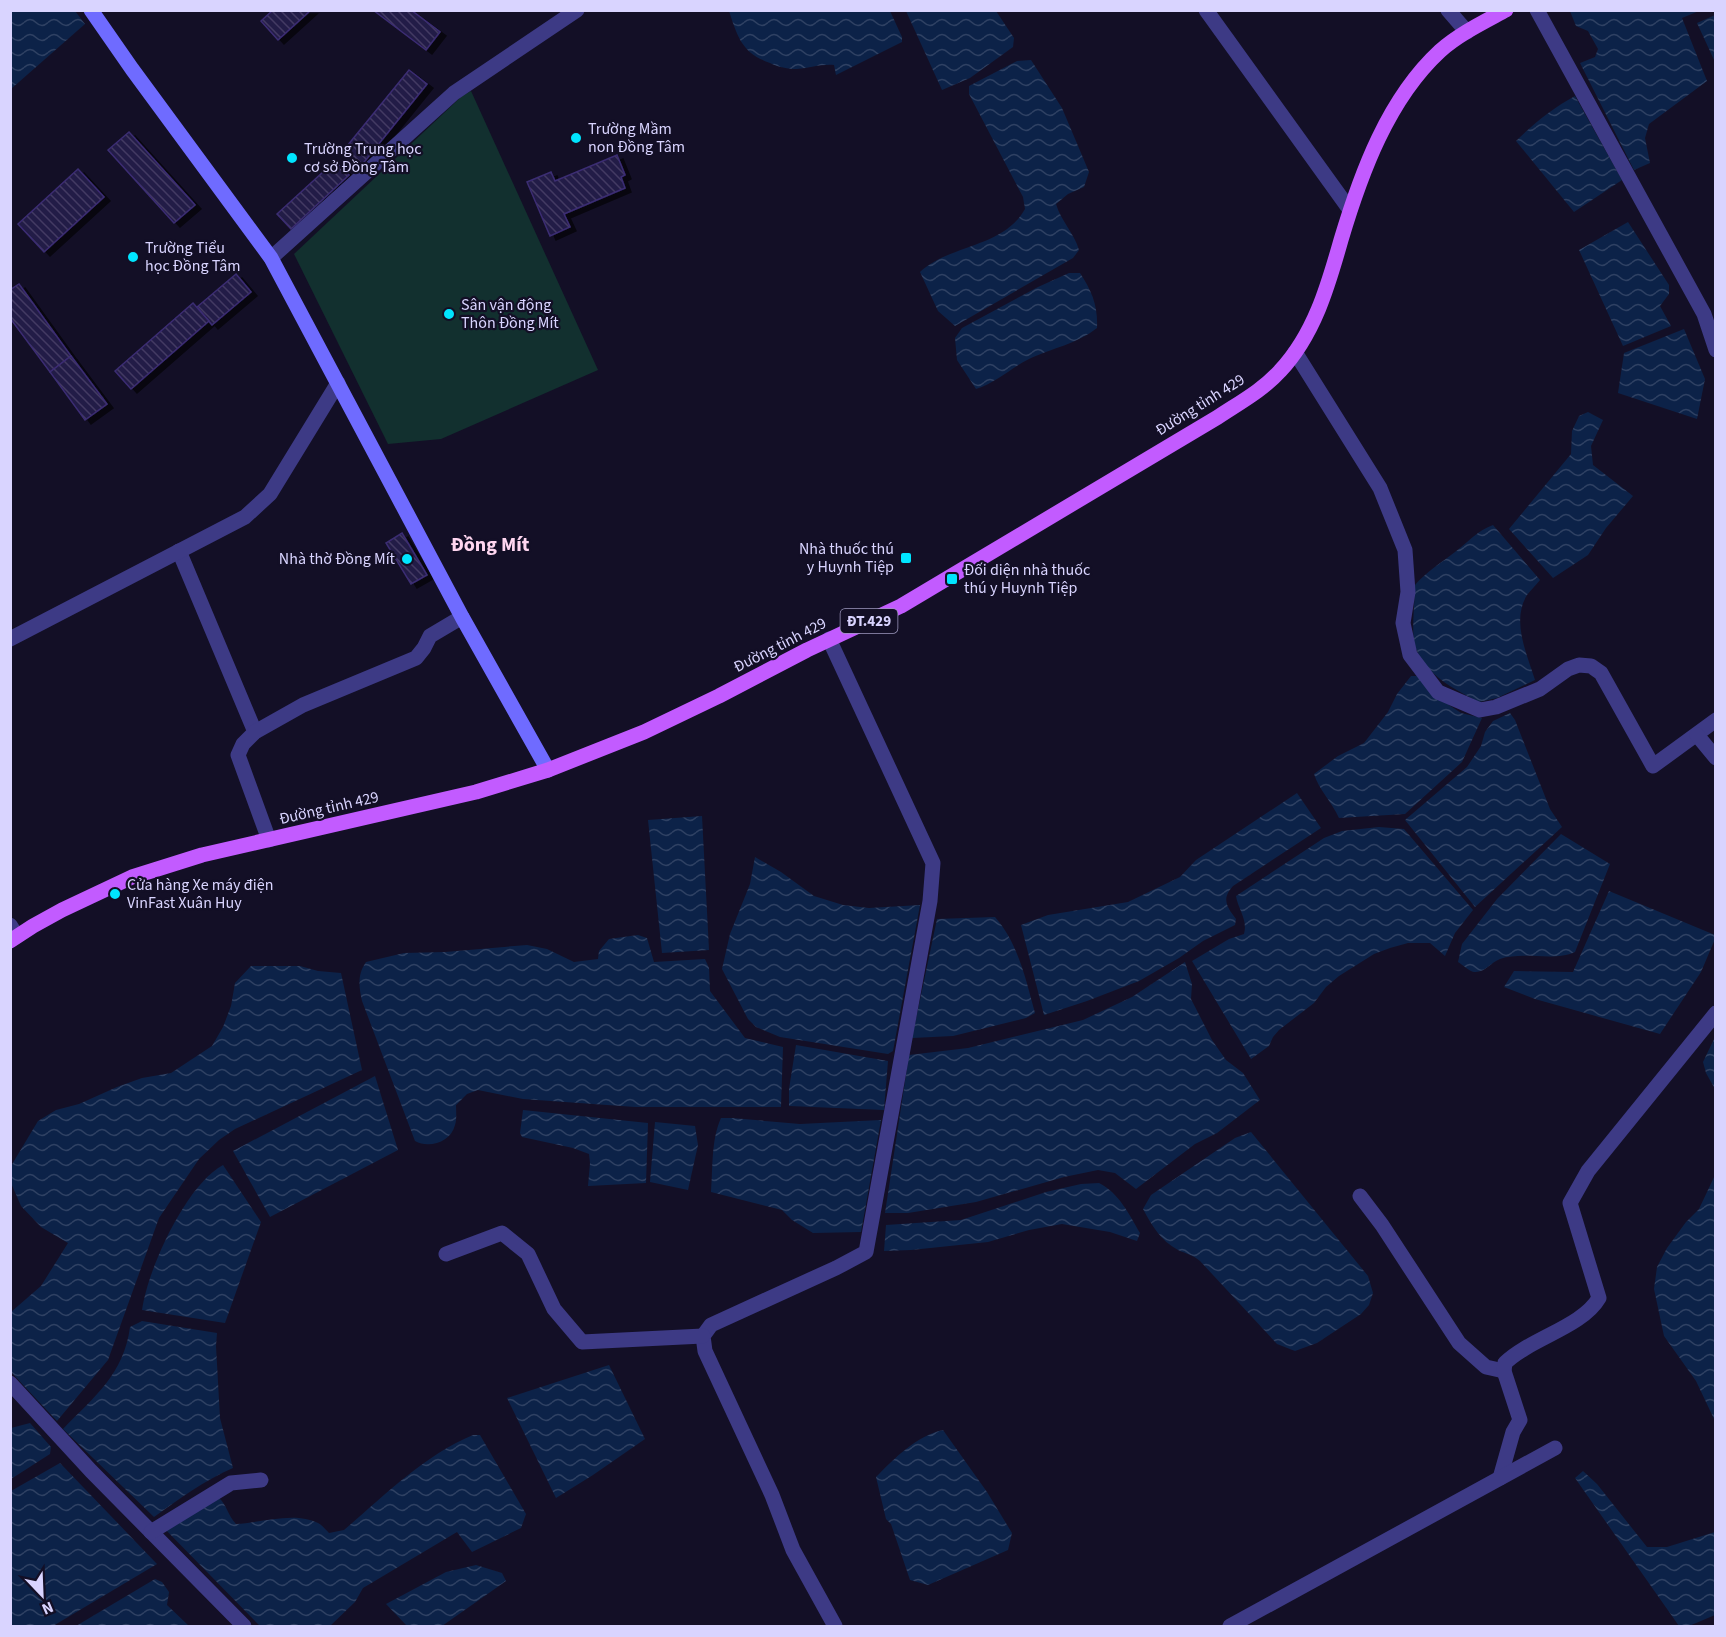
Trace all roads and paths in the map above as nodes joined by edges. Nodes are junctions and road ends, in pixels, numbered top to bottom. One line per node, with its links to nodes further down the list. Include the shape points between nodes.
1 (91, 10): 9 (street)
2 (577, 10): 9 (street, via 454,93)
3 (1206, 10): 8 (street)
4 (1448, 10): 7 (street)
5 (1506, 10): 7 (main road, Đường tỉnh 429 / ĐT.429)
6 (1537, 10): 10 (street, via 1704,314)
7 (1467, 32): 8 (main road, Đường tỉnh 429 / ĐT.429, via 1441,51 1399,102 1374,149)
8 (1350, 210): 11 (main road, Đường tỉnh 429 / ĐT.429, via 1326,292)
9 (271, 258): 12 (street)
10 (1716, 350)
11 (1295, 352): 16 (main road, Đường tỉnh 429 / ĐT.429, via 1264,387 1209,422 901,606); 19 (street, via 1380,488 1405,550 1408,592 1402,623 1410,655 1437,692 1480,710 1540,689 1568,669 1591,666 1601,673 1653,766)
12 (338, 383): 13 (street, via 270,494 246,517); 14 (street)
13 (179, 551): 15 (street); 18 (street)
14 (462, 617): 18 (street, via 430,636 416,658 303,705); 21 (street)
15 (10, 639)
16 (829, 639): 21 (main road, Đường tỉnh 429 / ĐT.429, via 644,732); 27 (street, via 933,863 930,901 866,1252 711,1325)
17 (1716, 720): 19 (street)
18 (255, 732): 22 (street, via 238,755)
19 (1697, 735): 20 (street)
20 (1716, 758)
21 (548, 770): 22 (main road, Đường tỉnh 429 / ĐT.429, via 476,792)
22 (269, 840): 23 (main road, Đường tỉnh 429 / ĐT.429, via 132,877)
23 (13, 934)
24 (1716, 1013): 28 (street, via 1588,1171 1570,1203 1599,1298 1581,1317 1516,1352 1505,1363)
25 (1360, 1196): 28 (street, via 1459,1343 1486,1367)
26 (446, 1254): 27 (street, via 502,1233 528,1254 554,1310 582,1342)
27 (703, 1336): 35 (street, via 705,1351 772,1495 793,1550)
28 (1504, 1371): 31 (street, via 1520,1420)
29 (10, 1383): 33 (street)
30 (1555, 1448): 31 (street)
31 (1500, 1478): 36 (street)
32 (261, 1480): 33 (street, via 231,1483)
33 (151, 1532): 34 (street)
34 (244, 1626)
35 (835, 1626)
36 (1230, 1626)

